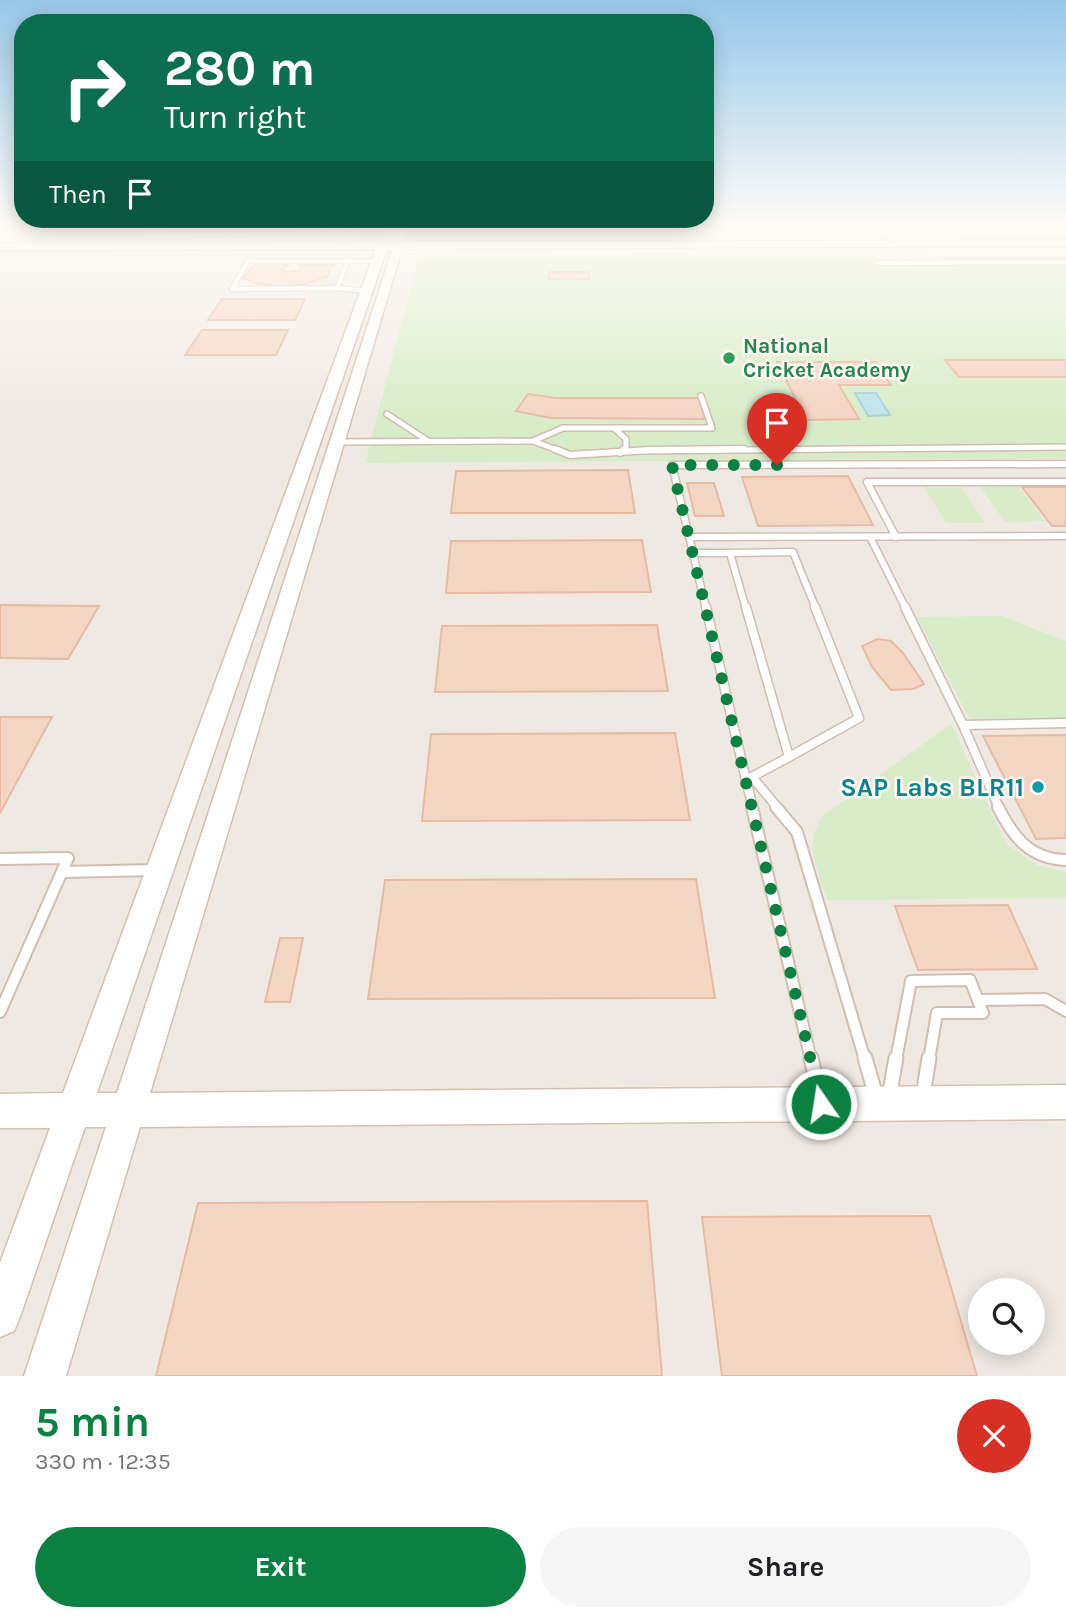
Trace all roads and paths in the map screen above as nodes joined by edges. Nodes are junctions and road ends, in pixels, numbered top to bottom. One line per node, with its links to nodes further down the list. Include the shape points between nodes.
1 (358, 290): 3 (lane)
2 (376, 290): 9 (main road)
3 (366, 291): 26 (main road)
4 (701, 396): 6 (lane, via 712,428)
5 (387, 414): 7 (lane)
6 (612, 428): 8 (lane, via 563,428); 11 (lane, via 626,439)
7 (428, 441): 8 (lane); 9 (lane)
8 (533, 441): 11 (lane, via 570,454)
9 (338, 442): 35 (main road)
10 (1066, 447): 11 (lane, via 650,450)
11 (619, 454)
12 (1066, 464): 15 (lane, via 672,465)
13 (1066, 481): 17 (lane, via 867,482)
14 (1066, 536): 17 (lane)
15 (689, 537): 16 (lane); 18 (lane)
16 (870, 537): 17 (lane); 21 (lane)
17 (896, 537)
18 (693, 553): 19 (lane); 23 (lane)
19 (730, 553): 22 (lane); 22 (lane, via 793,552 859,718)
20 (1066, 723): 21 (lane)
21 (963, 725): 25 (lane, via 1012,833 1034,853)
22 (789, 757): 23 (lane)
23 (749, 779): 33 (lane, via 797,832); 34 (lane)
24 (0, 859): 27 (lane, via 68,858)
25 (1066, 860)
26 (159, 870): 27 (lane); 37 (main road)
27 (62, 872): 29 (lane)
28 (978, 1000): 30 (lane, via 1045,999); 31 (lane, via 983,1013 937,1013); 33 (lane, via 970,980 911,981)
29 (0, 1012)
30 (1066, 1012)
31 (922, 1102): 32 (main road); 33 (main road)
32 (1066, 1102)
33 (883, 1103): 34 (main road)
34 (821, 1104): 35 (main road)
35 (128, 1109): 37 (main road); 39 (main road)
36 (0, 1111): 37 (main road)
37 (74, 1111): 38 (main road)
38 (0, 1317)
39 (45, 1376)

